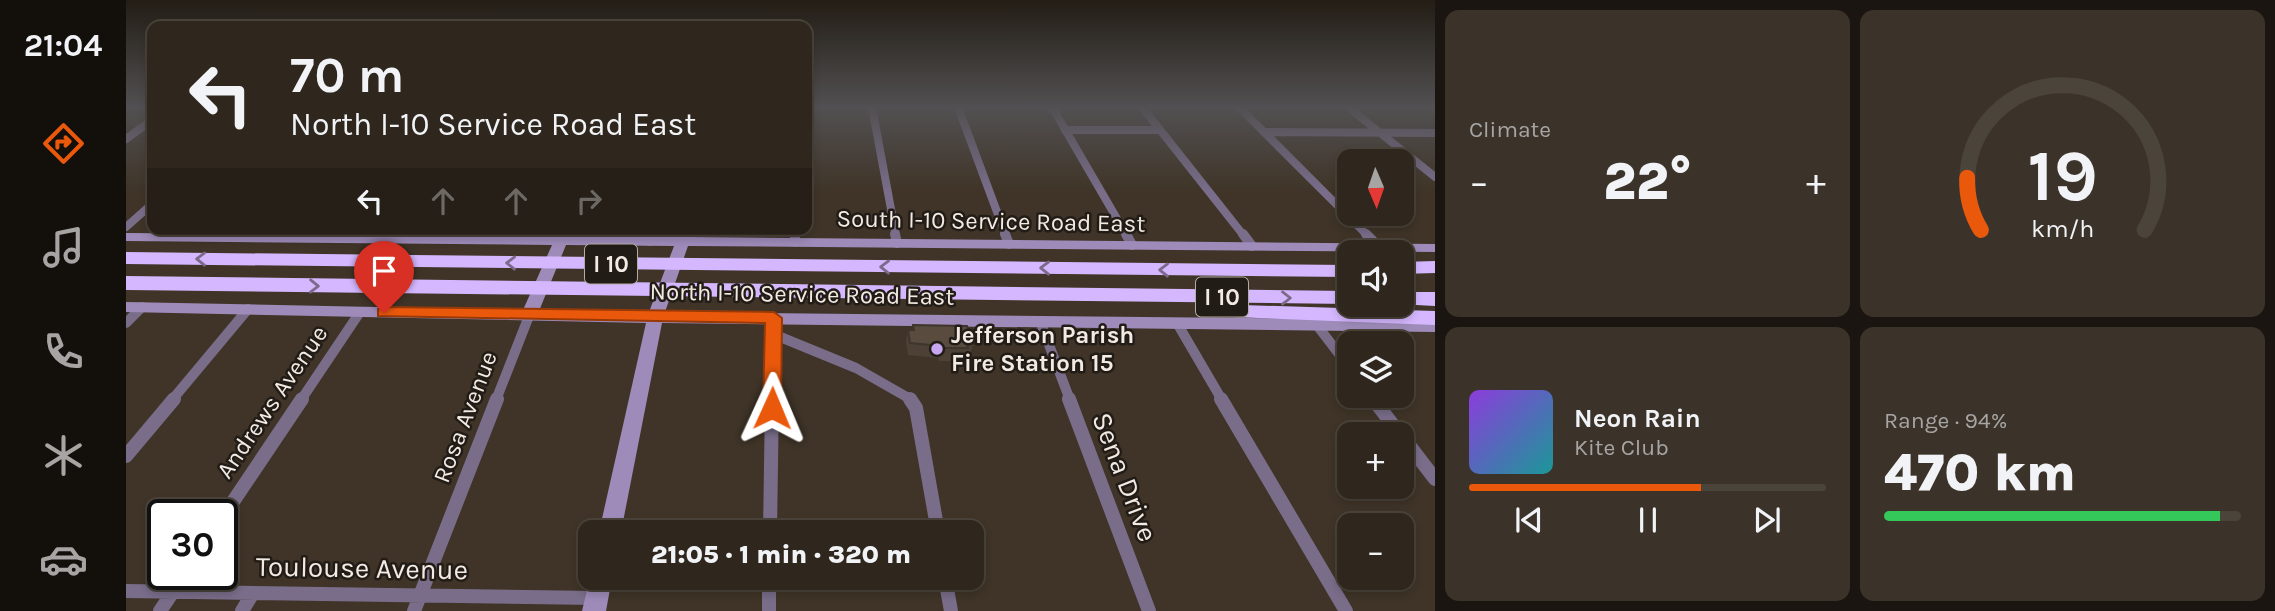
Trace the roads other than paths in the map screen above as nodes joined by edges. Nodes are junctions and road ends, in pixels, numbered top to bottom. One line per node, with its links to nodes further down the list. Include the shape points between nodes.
1 (877, 136): 18 (street)
2 (969, 136): 19 (street)
3 (1068, 136): 20 (street)
4 (1164, 136): 21 (street)
5 (1268, 136): 16 (street)
6 (1384, 136): 7 (street)
7 (1435, 177)
8 (147, 208): 9 (street)
9 (126, 227)
10 (186, 235): 15 (street, South I-10 Service Road East)
11 (562, 235): 17 (street, South I-10 Service Road East); 37 (street, Rosa Avenue)
12 (639, 235): 17 (street)
13 (686, 235): 14 (street, South I-10 Service Road East); 17 (street, South I-10 Service Road East); 38 (street)
14 (795, 236): 18 (street, South I-10 Service Road East)
15 (126, 237)
16 (1372, 240)
17 (650, 241)
18 (897, 243): 19 (street, South I-10 Service Road East)
19 (1009, 244): 20 (street, South I-10 Service Road East)
20 (1132, 245): 21 (street, South I-10 Service Road East)
21 (1252, 246): 22 (street, South I-10 Service Road East)
22 (1337, 247)
23 (1414, 248): 24 (street, South I-10 Service Road East)
24 (1435, 248)
25 (126, 258): 28 (highway, I 10, one-way to 25)
26 (1414, 270): 27 (highway)
27 (1435, 270)
28 (1337, 271)
29 (126, 283): 30 (highway, I 10, one-way to 30)
30 (1095, 296): 31 (highway, I 10, one-way to 31); 39 (highway, via 1177,309)
31 (1337, 298)
32 (1414, 299): 33 (highway)
33 (1435, 299)
34 (134, 307): 35 (street, North I-10 Service Road East); 41 (street)
35 (248, 309): 36 (street, North I-10 Service Road East); 50 (street)
36 (360, 312): 37 (street, North I-10 Service Road East); 52 (street, Andrews Avenue)
37 (529, 316): 38 (street, North I-10 Service Road East); 61 (street, Rosa Avenue)
38 (655, 317): 44 (street, North I-10 Service Road East); 53 (street)
39 (1435, 318)
40 (1040, 321): 42 (street, North I-10 Service Road East); 44 (street, North I-10 Service Road East); 68 (street, Sena Drive)
41 (126, 323)
42 (1177, 323): 43 (street, North I-10 Service Road East); 69 (street)
43 (1316, 324): 45 (street, North I-10 Service Road East); 46 (street)
44 (773, 326): 54 (street); 55 (street, via 914,403)
45 (1435, 326)
46 (1337, 351)
47 (1380, 408): 48 (street)
48 (1391, 422)
49 (1414, 452): 51 (street)
50 (126, 456)
51 (1435, 479)
52 (235, 499)
53 (613, 520)
54 (770, 520)
55 (936, 520)
56 (769, 590): 66 (street)
57 (948, 590): 67 (street)
58 (126, 591): 59 (street, Toulouse Avenue)
59 (173, 592): 60 (street, Toulouse Avenue); 63 (street)
60 (253, 593): 61 (street, Toulouse Avenue); 64 (street)
61 (420, 595): 62 (street, Toulouse Avenue); 65 (street, Rosa Avenue)
62 (597, 595)
63 (160, 611)
64 (242, 611)
65 (414, 611)
66 (769, 611)
67 (951, 611)
68 (1149, 611)
69 (1346, 611)

